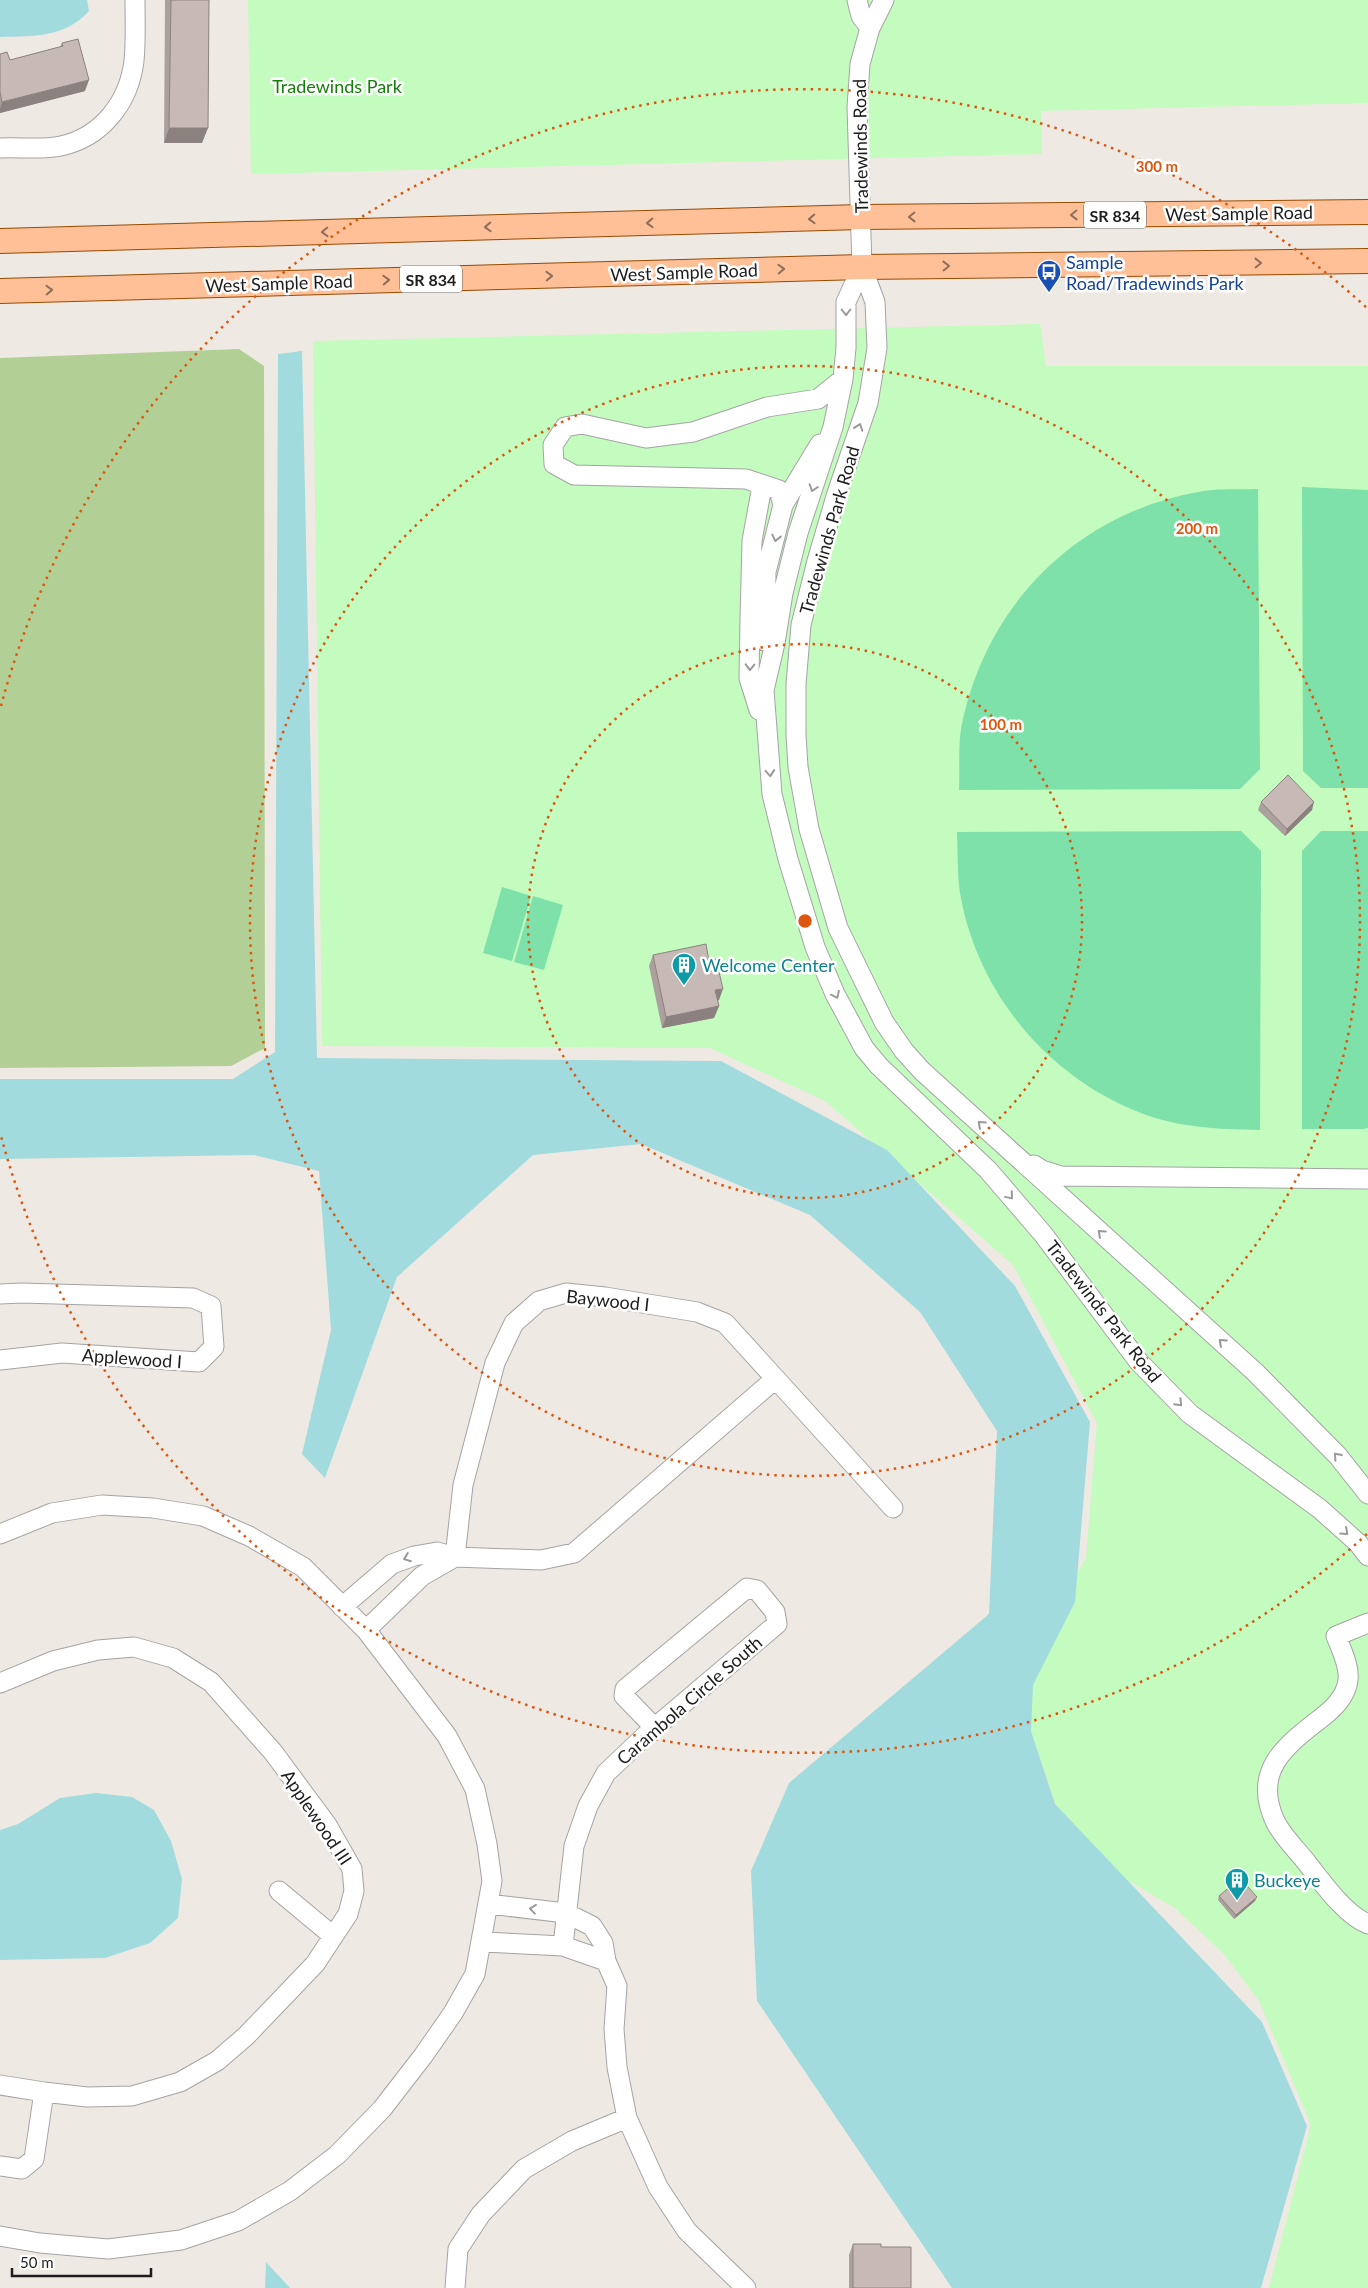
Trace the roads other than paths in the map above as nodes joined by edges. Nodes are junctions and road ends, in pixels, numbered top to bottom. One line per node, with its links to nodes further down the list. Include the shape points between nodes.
1 (135, 0): 5 (street, via 134,63 125,92 110,119 91,135 61,146)
2 (857, 0): 4 (street, via 861,16)
3 (884, 0): 4 (street, Tradewinds Road)
4 (870, 28): 7 (street, Tradewinds Road, via 860,64 857,107)
5 (0, 148)
6 (1368, 212): 7 (main road, West Sample Road / SR 834, one-way to 7)
7 (861, 217): 8 (main road, West Sample Road / SR 834, one-way to 8); 10 (street, Tradewinds Road)
8 (0, 241)
9 (1368, 261): 10 (main road, West Sample Road / SR 834, one-way to 9)
10 (862, 267): 11 (main road, West Sample Road / SR 834, one-way to 10); 12 (street, Tradewinds Park Road, one-way to 12, via 846,302); 17 (street, Tradewinds Park Road, one-way to 10, via 816,561 868,402 877,348 875,302)
11 (0, 291)
12 (843, 379): 13 (street, Tradewinds Park Road); 14 (street, via 818,400 768,408 693,432 646,438 582,424 565,428 553,445 554,464 574,475 746,479)
13 (833, 426): 15 (street, Tradewinds Park Road); 16 (street, Tradewinds Park Road, one-way to 16, via 798,533)
14 (762, 486): 15 (street, via 778,490); 19 (street, one-way to 19, via 752,541 749,678)
15 (783, 505): 18 (street, Tradewinds Park Road, one-way to 18, via 766,572)
16 (777, 623): 17 (street); 18 (street, Tradewinds Park Road)
17 (801, 625): 20 (street, Tradewinds Park Road, one-way to 17, via 904,1051 884,1022 838,928 813,845 798,767 796,684)
18 (764, 690): 19 (street, Tradewinds Park Road)
19 (767, 737): 22 (street, Tradewinds Park Road, one-way to 22, via 772,794 788,859 815,947 835,994 864,1048 879,1066)
20 (997, 1140): 21 (street, Tradewinds Park Road); 23 (street, Tradewinds Park Road, via 1042,1170 1061,1176)
21 (1020, 1160): 22 (street); 27 (street, Tradewinds Park Road, one-way to 21, via 1338,1456 1255,1372)
22 (988, 1170): 30 (street, Tradewinds Park Road, one-way to 30, via 1043,1234 1139,1362 1190,1414 1320,1509)
23 (1368, 1179)
24 (0, 1294): 25 (street, Applewood I, via 193,1298 211,1306 214,1347 199,1362 62,1353)
25 (0, 1360)
26 (774, 1380): 28 (street, Baywood I); 31 (street, via 574,1553 541,1560); 31 (street, Baywood I, via 725,1323 697,1312 566,1292 539,1301 514,1323 495,1363 463,1485)
27 (1368, 1494)
28 (893, 1508)
29 (0, 1534): 32 (street, via 52,1513 102,1505 153,1508 203,1516 249,1536 303,1567)
30 (1368, 1556)
31 (454, 1557): 32 (street, one-way to 32, via 436,1552 392,1564); 34 (street, via 422,1576)
32 (342, 1607): 34 (street)
33 (1368, 1623): 40 (street, via 1336,1636 1348,1671 1344,1692 1334,1708 1276,1758 1269,1773 1268,1792 1276,1822 1335,1899)
34 (366, 1630): 38 (street, via 447,1736 475,1789 492,1881)
35 (0, 1683): 41 (street, Applewood III, via 53,1660 98,1650 134,1647 174,1658 211,1682 273,1752 327,1825 352,1869 354,1891 348,1914)
36 (655, 1728): 36 (street, Carambola Circle South, via 777,1624 776,1612 757,1590 748,1588 625,1688 624,1696); 39 (street, Carambola Circle South, via 606,1773 588,1806 574,1846)
37 (279, 1891): 41 (street)
38 (488, 1904): 39 (street, one-way to 38); 42 (street)
39 (566, 1913): 43 (street, Carambola Circle South); 44 (street, via 592,1926 603,1943)
40 (1368, 1924)
41 (333, 1936): 46 (street, Applewood III, via 315,1964 246,2036 217,2061 180,2082 132,2096 87,2097)
42 (482, 1942): 43 (street); 49 (street, via 475,1974 424,2056 382,2109 337,2155 290,2192 238,2221 181,2240 108,2249)
43 (563, 1946): 44 (street)
44 (606, 1962): 47 (street, via 617,1986 614,2029 617,2067)
45 (0, 2086): 46 (street, Applewood III)
46 (44, 2092): 48 (street, via 34,2159 22,2169)
47 (627, 2118): 50 (street, via 572,2141 524,2169 481,2214 458,2249); 51 (street, via 658,2187 686,2231)
48 (0, 2166)
49 (0, 2236)
50 (455, 2288)
51 (746, 2288)

